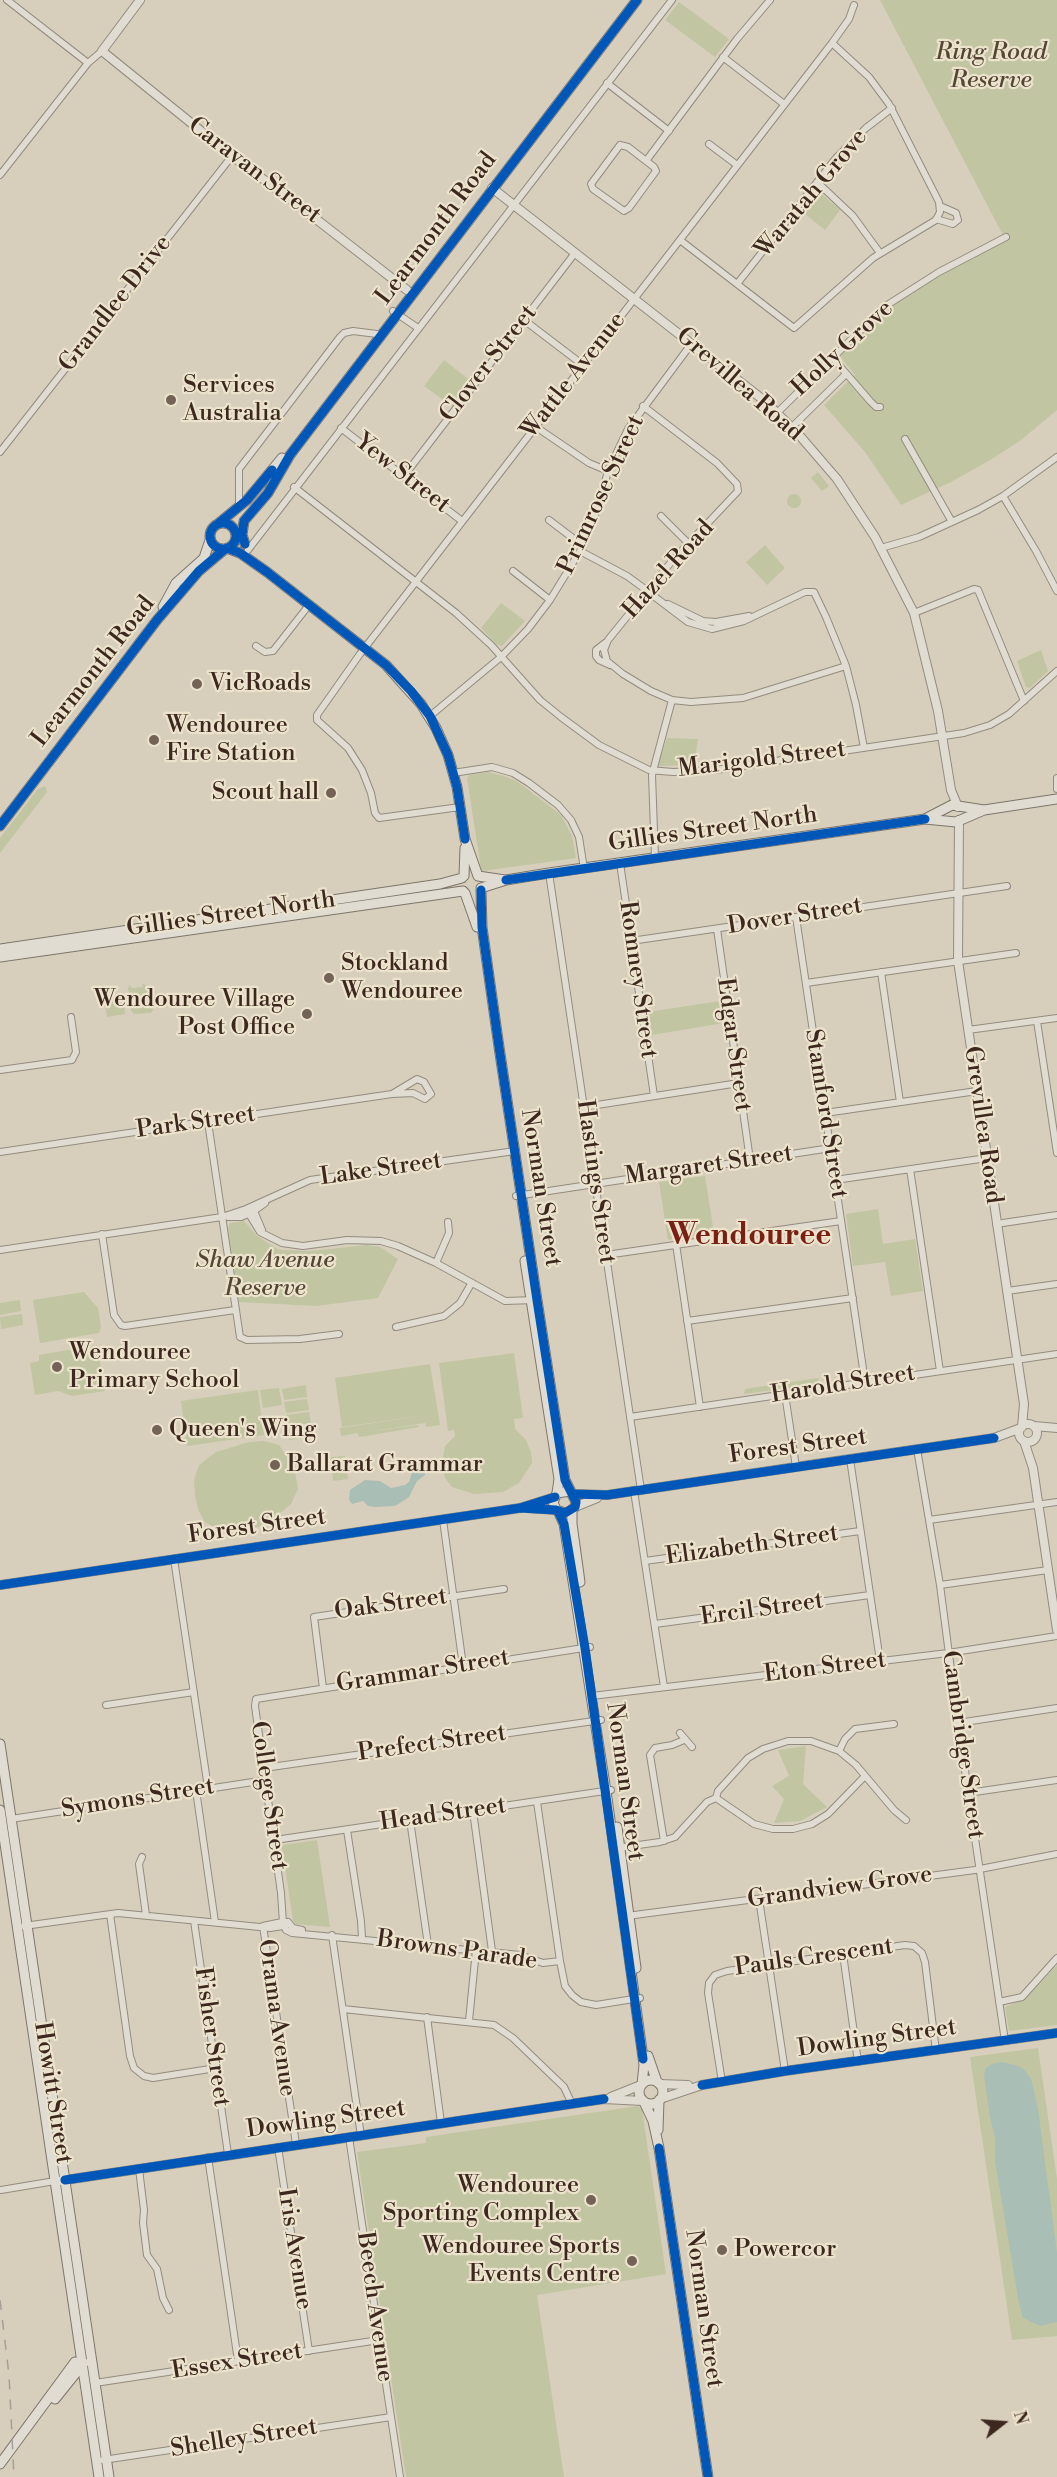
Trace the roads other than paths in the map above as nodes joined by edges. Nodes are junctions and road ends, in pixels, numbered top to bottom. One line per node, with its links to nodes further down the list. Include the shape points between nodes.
1 (7, 0): 11 (street)
2 (140, 0): 9 (street)
3 (630, 0): 12 (main road, Learmonth Road)
4 (637, 0): 12 (main road, Learmonth Road)
5 (672, 0): 13 (street, Learmonth Road)
6 (770, 0): 10 (street)
7 (854, 5): 8 (street, Wattle Avenue)
8 (832, 43): 14 (street, Wattle Avenue); 15 (street, via 869,77)
9 (102, 51): 11 (street); 18 (street, Caravan Street)
10 (723, 57): 14 (street); 16 (street)
11 (88, 63): 21 (street)
12 (571, 82): 23 (main road, Learmonth Road)
13 (607, 83): 16 (street); 24 (street, Learmonth Road)
14 (784, 104): 20 (street, Wattle Avenue)
15 (892, 108): 22 (street, Waratah Grove, via 852,141); 25 (street)
16 (669, 131): 19 (street)
17 (709, 144): 20 (street)
18 (232, 156): 32 (street, Caravan Street); 51 (street, Grandlee Drive)
19 (646, 161): 19 (street, via 655,168 655,174 627,210 620,210 591,186 620,145)
20 (737, 165): 28 (street, Wattle Avenue)
21 (0, 175)
22 (817, 182): 30 (street, via 853,216); 31 (street, Waratah Grove)
23 (490, 187): 24 (street, Grevillea Road); 32 (main road, Learmonth Road)
24 (513, 205): 29 (street, Grevillea Road); 37 (street, Learmonth Road)
25 (940, 206): 26 (street); 26 (street, via 956,213 958,221 952,224)
26 (938, 217): 30 (street)
27 (1006, 237): 41 (street, Holly Grove, via 892,301)
28 (680, 240): 31 (street); 33 (street, Wattle Avenue)
29 (575, 253): 33 (street, Grevillea Road); 35 (street, Clover Street)
30 (880, 253): 31 (street, via 794,328)
31 (737, 284)
32 (409, 292): 34 (main road, Learmonth Road)
33 (634, 298): 40 (street, Grevillea Road); 42 (street, Wattle Avenue)
34 (396, 312): 37 (street, Learmonth Road); 39 (main road, Learmonth Road); 55 (main road, Learmonth Road)
35 (524, 320): 42 (street); 54 (street, Clover Street)
36 (338, 327): 38 (street)
37 (418, 328): 48 (street, Learmonth Road)
38 (344, 333): 39 (street); 58 (street, via 239,470)
39 (376, 334): 58 (main road, Learmonth Road, via 262,483)
40 (692, 343): 44 (street, Primrose Street); 46 (street, Grevillea Road)
41 (832, 357): 43 (street); 46 (street, Holly Grove)
42 (583, 365): 47 (street, Wattle Avenue)
43 (846, 374): 45 (street, via 874,406); 49 (street, Holly Grove)
44 (643, 406): 53 (street, Primrose Street); 66 (street, Hazel Road, via 717,463 739,490)
45 (880, 407)
46 (777, 413): 49 (street, Grevillea Road)
47 (536, 426): 53 (street, via 589,463); 61 (street, Wattle Avenue)
48 (341, 428): 54 (street, Yew Street); 56 (street, Learmonth Road)
49 (792, 428): 70 (street, Grevillea Road, via 837,478)
50 (905, 440): 62 (street)
51 (0, 452)
52 (1057, 457): 57 (street)
53 (608, 471): 69 (street, Primrose Street)
54 (404, 476): 61 (street, Yew Street)
55 (272, 484): 64 (main road, Learmonth Road, via 245,509); 67 (main road, Learmonth Road, via 244,521 242,535)
56 (294, 487): 67 (street, Learmonth Road); 73 (street, Marigold Street)
57 (1003, 496): 62 (street); 75 (street)
58 (239, 507): 63 (main road, Learmonth Road)
59 (661, 516): 66 (street)
60 (549, 520): 69 (street)
61 (462, 521): 73 (street, Wattle Avenue)
62 (952, 522): 70 (street)
63 (219, 523): 64 (main road, via 228,524); 65 (main road, via 211,531)
64 (235, 531): 67 (main road); 68 (main road, via 235,541)
65 (210, 540): 68 (main road, via 215,546); 91 (main road, Learmonth Road, via 204,558 176,583 162,610 125,653)
66 (688, 543): 74 (street, Hazel Road)
67 (246, 547): 72 (main road)
68 (226, 548): 72 (main road); 91 (main road, Learmonth Road, via 199,571 157,620)
69 (581, 548): 74 (street); 76 (street, Primrose Street)
70 (881, 548): 78 (street, Grevillea Road)
71 (513, 571): 76 (street)
72 (267, 572): 77 (main road)
73 (417, 582): 81 (street, Wattle Avenue); 82 (street, Marigold Street)
74 (647, 591): 79 (street, Hazel Road); 84 (street, via 691,617 716,622 761,614 811,591 823,608)
75 (1057, 591)
76 (550, 600): 82 (street, Primrose Street)
77 (309, 605): 80 (street, via 273,651 265,652); 81 (main road)
78 (914, 613): 87 (street, via 978,590); 89 (street, Grevillea Road)
79 (607, 641): 83 (street, Hazel Road, via 604,653); 83 (street, via 595,655)
80 (256, 646)
81 (364, 648): 88 (main road, via 396,675); 98 (street, Wattle Avenue, via 317,720 348,748 362,770 375,813 383,819)
82 (501, 657): 88 (street, Primrose Street); 92 (street, Marigold Street, via 561,717 599,745)
83 (611, 665): 86 (street, via 642,687)
84 (846, 666): 86 (street, via 743,698 715,702); 90 (street)
85 (1057, 671): 87 (street, Marigold Street)
86 (672, 700): 92 (street)
87 (1024, 701): 89 (street, Marigold Street, via 990,725)
88 (430, 716): 93 (main road)
89 (942, 737): 90 (street, Marigold Street); 99 (street, Grevillea Road)
90 (864, 748): 92 (street, Marigold Street, via 715,770)
91 (48, 758): 94 (main road, Learmonth Road)
92 (652, 771): 106 (street)
93 (453, 773): 98 (main road); 108 (street, via 492,767 529,783 571,820 579,837)
94 (36, 774): 101 (main road, Learmonth Road); 104 (main road, Learmonth Road)
95 (1057, 778): 96 (street)
96 (1057, 789)
97 (1057, 799): 100 (main road, Gillies Street North)
98 (460, 807): 105 (main road)
99 (953, 807): 100 (main road, Gillies Street North); 102 (main road, Gillies Street North); 103 (main road, via 962,814); 103 (main road, via 945,815)
100 (984, 810): 103 (main road, Gillies Street North)
101 (0, 818)
102 (925, 819): 103 (main road, Gillies Street North); 106 (main road, Gillies Street North)
103 (954, 821): 116 (street, Grevillea Road)
104 (0, 826)
105 (465, 839): 110 (main road); 111 (main road)
106 (655, 858): 107 (main road, Gillies Street North)
107 (620, 863): 108 (main road, Gillies Street North); 121 (street, Romney Street)
108 (584, 869): 109 (main road, Gillies Street North)
109 (549, 873): 112 (main road, Gillies Street North); 139 (street, Hastings Street)
110 (478, 876): 111 (main road, via 470,873); 112 (main road, Gillies Street North); 114 (main road)
111 (463, 877): 115 (main road, via 460,885); 117 (main road, Gillies Street North)
112 (506, 880): 114 (main road, Gillies Street North)
113 (1007, 886): 116 (street, Dover Street)
114 (481, 889): 115 (main road, via 472,895); 132 (main road, Norman Street)
115 (464, 892): 117 (main road, Gillies Street North); 132 (main road, Norman Street, via 475,915)
116 (959, 892): 118 (street, Dover Street); 125 (street, Grevillea Road)
117 (356, 901): 119 (main road, Gillies Street North)
118 (796, 917): 120 (street, Dover Street); 127 (street, Stamford Street)
119 (183, 927): 122 (main road, Gillies Street North); 124 (main road, Gillies Street North)
120 (717, 929): 121 (street, Dover Street); 134 (street, Edgar Street)
121 (632, 941): 137 (street, Romney Street)
122 (0, 949)
123 (1016, 953): 125 (street)
124 (0, 957)
125 (958, 961): 126 (street); 131 (street, Grevillea Road)
126 (881, 972): 127 (street); 138 (street)
127 (806, 984): 140 (street, Stamford Street)
128 (70, 1017): 133 (street, via 76,1053 72,1060)
129 (1057, 1018): 130 (street)
130 (1037, 1021): 131 (street); 145 (street)
131 (968, 1030): 135 (street, Grevillea Road)
132 (498, 1058): 143 (main road, Norman Street)
133 (0, 1070)
134 (739, 1083): 137 (street); 147 (street, Edgar Street)
135 (977, 1091): 138 (street); 146 (street, Grevillea Road)
136 (392, 1095): 136 (street, Park Street, via 417,1079 424,1082 431,1094 426,1099 413,1093); 141 (street, Park Street)
137 (654, 1096): 139 (street)
138 (900, 1102): 140 (street)
139 (584, 1107): 150 (street, Hastings Street)
140 (825, 1113): 142 (street, Stamford Street)
141 (208, 1122): 144 (street, Park Street); 154 (street)
142 (831, 1148): 147 (street, Margaret Street); 149 (street, Stamford Street)
143 (512, 1151): 151 (main road, Norman Street); 152 (street, Lake Street, via 310,1180)
144 (0, 1152)
145 (1057, 1153)
146 (987, 1158): 148 (street); 157 (street, Grevillea Road)
147 (750, 1161): 150 (street, Margaret Street)
148 (910, 1169): 149 (street); 174 (street)
149 (835, 1180): 155 (street, Stamford Street)
150 (595, 1182): 151 (street, Margaret Street); 161 (street, Hastings Street)
151 (518, 1195): 167 (main road, Norman Street)
152 (250, 1210): 154 (street); 162 (street, via 260,1232 298,1246 347,1240 381,1241)
153 (1057, 1215): 157 (street)
154 (222, 1217): 158 (street); 168 (street)
155 (841, 1221): 159 (street); 166 (street, Stamford Street)
156 (448, 1222): 162 (street, via 449,1233)
157 (996, 1224): 165 (street, Grevillea Road)
158 (102, 1234): 160 (street); 168 (street, via 114,1316 119,1324)
159 (676, 1244): 161 (street); 169 (street)
160 (0, 1250)
161 (606, 1255): 179 (street, Hastings Street)
162 (436, 1263): 163 (street)
163 (471, 1284): 167 (street, via 506,1301); 170 (street, via 460,1303 444,1316)
164 (1057, 1284): 165 (street)
165 (1007, 1292): 173 (street, Grevillea Road)
166 (853, 1298): 169 (street); 175 (street, Stamford Street)
167 (534, 1300): 191 (main road, Norman Street, via 566,1480); 192 (main road, Norman Street, via 559,1479)
168 (235, 1310): 171 (street, via 238,1333 247,1340)
169 (687, 1321): 178 (street)
170 (396, 1327)
171 (339, 1334)
172 (1057, 1354): 173 (street, Harold Street)
173 (1017, 1360): 174 (street, Harold Street); 177 (street, Grevillea Road)
174 (940, 1371): 175 (street, Harold Street)
175 (866, 1382): 176 (street, Harold Street)
176 (785, 1394): 178 (street, Harold Street); 188 (street)
177 (1024, 1404): 180 (street, Grevillea Road); 181 (street, Grevillea Road)
178 (700, 1407): 179 (street, Harold Street)
179 (630, 1417): 190 (street, Hastings Street)
180 (1033, 1426): 181 (street); 182 (street); 184 (street, Grevillea Road, via 1037,1431)
181 (1021, 1427): 183 (street, Forest Street); 185 (street, Grevillea Road)
182 (1057, 1429): 184 (street)
183 (994, 1438): 185 (street, Forest Street); 186 (street, Forest Street)
184 (1035, 1439): 185 (street); 189 (street, Grevillea Road)
185 (1023, 1441): 189 (street, Grevillea Road)
186 (917, 1449): 187 (street, Forest Street); 200 (street, Cambridge Street)
187 (850, 1459): 188 (street, Forest Street); 201 (street)
188 (796, 1467): 190 (street, Forest Street)
189 (1033, 1468): 195 (street, Grevillea Road)
190 (637, 1491): 193 (street, Forest Street); 203 (street, Hastings Street)
191 (572, 1493): 192 (main road); 193 (street, Forest Street); 197 (main road)
192 (556, 1495): 196 (street, Forest Street); 198 (main road, via 553,1502)
193 (607, 1495): 197 (street, Forest Street)
194 (1057, 1502): 195 (street)
195 (1039, 1504): 200 (street); 204 (street, Grevillea Road)
196 (520, 1508): 198 (street, Forest Street); 199 (street, Forest Street)
197 (573, 1508): 198 (main road, via 565,1513); 213 (main road, Norman Street)
198 (557, 1510): 213 (main road, Norman Street, via 564,1524)
199 (442, 1520): 202 (street, Forest Street); 209 (street)
200 (929, 1520): 206 (street, Cambridge Street)
201 (860, 1531): 203 (street, Elizabeth Street); 208 (street)
202 (174, 1558): 205 (street, Forest Street); 219 (street)
203 (645, 1561): 210 (street, Hastings Street)
204 (1048, 1570): 206 (street); 211 (street, Grevillea Road)
205 (0, 1585)
206 (940, 1585): 214 (street, Cambridge Street)
207 (504, 1589): 209 (street, Oak Street)
208 (870, 1595): 210 (street, Ercil Street); 215 (street)
209 (454, 1596): 216 (street); 218 (street, Oak Street, via 312,1616)
210 (655, 1624): 217 (street, Hastings Street)
211 (1057, 1630)
212 (1057, 1636): 214 (street, Eton Street)
213 (588, 1648): 216 (street, Grammar Street); 220 (main road, Norman Street)
214 (948, 1653): 215 (street, Eton Street); 225 (street, Cambridge Street)
215 (880, 1661): 217 (street, Eton Street)
216 (463, 1666): 218 (street, Grammar Street)
217 (664, 1687): 220 (street, Eton Street)
218 (323, 1688): 221 (street, Grammar Street)
219 (194, 1692): 222 (street); 236 (street)
220 (595, 1695): 224 (main road, Norman Street)
221 (256, 1699): 232 (street, College Street)
222 (106, 1705)
223 (1057, 1708): 225 (street)
224 (598, 1720): 232 (street, Prefect Street); 238 (main road, Norman Street)
225 (958, 1723): 239 (street, Cambridge Street)
226 (894, 1724): 231 (street, via 855,1729)
227 (680, 1733): 228 (street)
228 (684, 1740): 230 (street); 249 (street, via 655,1748 650,1755)
229 (0, 1744): 244 (main road, Howitt Street)
230 (692, 1747)
231 (839, 1750): 233 (street); 240 (street, via 806,1740 772,1745 743,1763)
232 (264, 1768): 234 (street, College Street)
233 (865, 1776): 240 (street, via 828,1814 793,1829 754,1824); 246 (street)
234 (266, 1780): 236 (street, Symons Street); 248 (street, College Street)
235 (1057, 1780): 239 (street)
236 (208, 1788): 237 (street, Symons Street)
237 (196, 1790): 244 (street, Symons Street); 259 (street)
238 (609, 1791): 241 (street, Head Street); 250 (main road, Norman Street)
239 (968, 1793): 253 (street, Cambridge Street)
240 (716, 1798): 249 (street, via 707,1802 675,1837)
241 (537, 1802): 243 (street, Head Street); 270 (street)
242 (0, 1810): 261 (main road, Howitt Street)
243 (473, 1811): 245 (street, Head Street); 267 (street)
244 (11, 1819): 261 (main road, Howitt Street)
245 (410, 1820): 247 (street, Head Street); 265 (street)
246 (906, 1820)
247 (347, 1830): 248 (street, Head Street); 264 (street)
248 (275, 1840): 260 (street, College Street)
249 (664, 1841): 250 (street)
250 (616, 1848): 257 (main road, Norman Street)
251 (1057, 1854): 253 (street, Grandview Grove)
252 (142, 1857): 256 (street, via 139,1864)
253 (980, 1869): 254 (street, Grandview Grove); 273 (street, Cambridge Street)
254 (759, 1899): 257 (street, Grandview Grove); 271 (street)
255 (110, 1914): 256 (street, Browns Parade); 261 (street, Browns Parade); 281 (street, via 134,2068 153,2078)
256 (146, 1916): 258 (street, Browns Parade)
257 (626, 1917): 272 (main road, Norman Street)
258 (194, 1921): 259 (street, Browns Parade); 281 (street, Fisher Street)
259 (215, 1922): 262 (street, Browns Parade)
260 (285, 1923): 262 (street, Browns Parade); 263 (street, Browns Parade, via 292,1933)
261 (22, 1926): 300 (main road, Howitt Street); 301 (main road, Howitt Street)
262 (263, 1926): 294 (street, Orama Avenue)
263 (332, 1935): 264 (street, Browns Parade); 274 (street)
264 (362, 1938): 265 (street, Browns Parade)
265 (428, 1945): 266 (street, Browns Parade)
266 (476, 1950): 267 (street, Browns Parade); 276 (street)
267 (492, 1951): 270 (street, Browns Parade, via 524,1955 543,1963)
268 (843, 1954): 271 (street, Pauls Crescent); 279 (street, Pauls Crescent, via 904,1945 914,1946 922,1953); 280 (street)
269 (1057, 1958): 273 (street, via 1023,1996)
270 (560, 1961): 272 (street, Browns Parade, via 566,1986 581,2002 596,2005)
271 (769, 1965): 282 (street); 283 (street, Pauls Crescent, via 721,1972 709,1983)
272 (638, 1998): 284 (main road, Norman Street, via 648,2058); 285 (main road, Norman Street, via 644,2068)
273 (999, 2002): 278 (street, Cambridge Street)
274 (343, 2009): 275 (street); 292 (street)
275 (427, 2017): 276 (street); 291 (street)
276 (469, 2021): 290 (street, via 494,2025 508,2034 564,2087)
277 (1057, 2033): 278 (street, Dowling Street)
278 (1005, 2041): 279 (street, Dowling Street)
279 (936, 2051): 280 (street, Dowling Street)
280 (858, 2062): 282 (street, Dowling Street)
281 (216, 2068): 297 (street, Fisher Street)
282 (785, 2071): 283 (street, Dowling Street)
283 (722, 2082): 286 (street, Dowling Street)
284 (658, 2083): 285 (main road, via 650,2080); 286 (street, Dowling Street); 288 (main road, Norman Street)
285 (641, 2085): 287 (street, Dowling Street); 289 (main road, Norman Street, via 639,2095)
286 (702, 2085): 288 (street, Dowling Street)
287 (604, 2099): 289 (street, Dowling Street); 290 (street, Dowling Street)
288 (660, 2100): 289 (main road); 296 (main road, Norman Street)
289 (644, 2102): 296 (main road, Norman Street)
290 (572, 2104): 291 (street, Dowling Street)
291 (441, 2123): 292 (street, Dowling Street)
292 (361, 2136): 293 (street, Dowling Street)
293 (349, 2137): 294 (street, Dowling Street); 305 (street, Beech Avenue)
294 (296, 2144): 295 (street, Dowling Street)
295 (278, 2147): 297 (street, Dowling Street); 306 (street, Iris Avenue)
296 (659, 2148): 318 (main road, Norman Street)
297 (228, 2154): 298 (street, Dowling Street)
298 (208, 2157): 299 (street, Dowling Street); 308 (street)
299 (139, 2169): 300 (street, Dowling Street); 304 (street, via 147,2256 157,2268)
300 (65, 2180): 301 (street, Dowling Street); 303 (main road, Howitt Street)
301 (55, 2181): 302 (street, Dowling Street); 303 (main road, Howitt Street)
302 (1, 2190)
303 (77, 2293): 307 (main road, Howitt Street)
304 (169, 2310)
305 (379, 2340): 306 (street, Essex Street); 312 (street, Beech Avenue)
306 (309, 2351): 308 (street, Essex Street)
307 (82, 2360): 309 (main road); 310 (main road, Howitt Street); 311 (main road)
308 (238, 2361): 310 (street, Essex Street)
309 (69, 2381): 310 (street); 311 (main road, via 49,2407)
310 (90, 2384): 313 (main road, Howitt Street)
311 (40, 2412): 314 (main road)
312 (391, 2417): 313 (street, Shelley Street); 317 (street, Beech Avenue)
313 (101, 2460): 315 (main road, Howitt Street); 316 (main road, Howitt Street)
314 (0, 2464)
315 (99, 2477)
316 (109, 2477)
317 (400, 2477)
318 (708, 2477)

